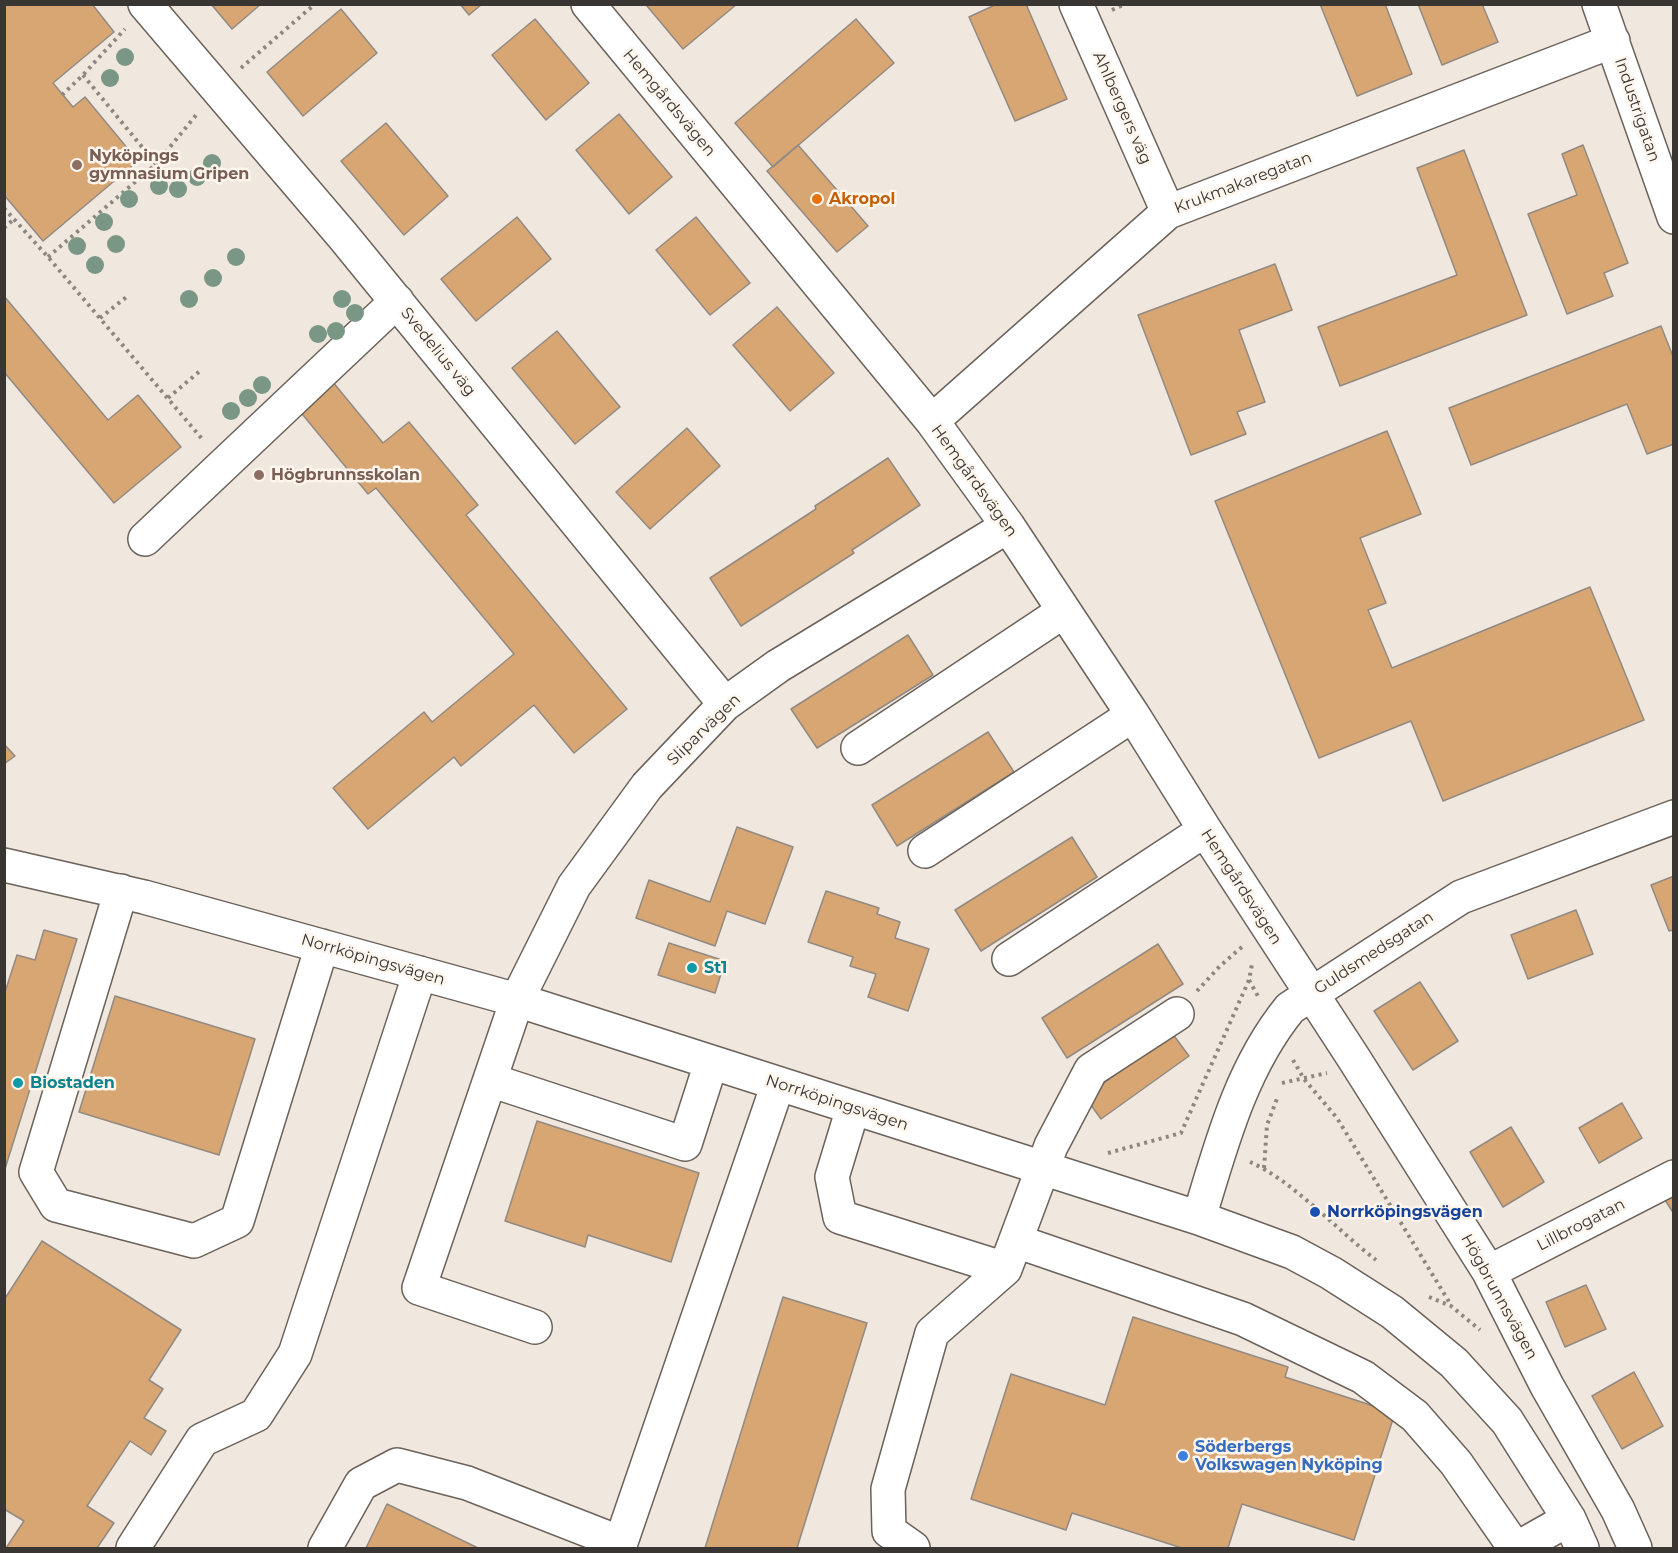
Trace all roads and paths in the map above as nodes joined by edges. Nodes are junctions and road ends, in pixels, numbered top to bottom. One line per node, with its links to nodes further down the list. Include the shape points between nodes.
1 (315, 4): 8 (path)
2 (588, 4): 22 (street, Hemgårdsvägen)
3 (1076, 4): 12 (street, Ahlbergers väg)
4 (1599, 4): 6 (street, Industrigatan)
5 (145, 5): 7 (path); 8 (street, Svedelius väg)
6 (1613, 41): 12 (street, Krukmakaregatan); 13 (street, Industrigatan)
7 (83, 75): 9 (path); 10 (path)
8 (216, 88): 10 (path); 18 (street, Svedelius väg)
9 (62, 95)
10 (156, 164): 16 (path)
11 (4, 208): 14 (path)
12 (1168, 212): 22 (street, Krukmakaregatan)
13 (1674, 217)
14 (14, 219): 15 (path); 16 (path)
15 (4, 228)
16 (48, 257): 19 (path)
17 (129, 295): 19 (path)
18 (397, 301): 23 (street); 27 (street, Svedelius väg)
19 (100, 318): 21 (path)
20 (200, 371): 21 (path)
21 (168, 398): 23 (path)
22 (932, 421): 24 (street, Hemgårdsvägen)
23 (225, 463): 25 (street)
24 (1008, 526): 26 (street, Hemgårdsvägen); 27 (street, Sliparvägen, via 778,666)
25 (145, 539)
26 (1064, 611): 28 (street, Hemgårdsvägen); 29 (street)
27 (725, 704): 41 (street, Sliparvägen, via 647,786 574,886)
28 (1133, 715): 31 (street, Hemgårdsvägen); 32 (street)
29 (858, 748)
30 (1674, 817): 40 (street, Guldsmedsgatan, via 1461,897)
31 (1205, 830): 35 (street, Hemgårdsvägen); 37 (street)
32 (925, 851)
33 (4, 866): 34 (street, Norrköpingsvägen)
34 (121, 891): 36 (street, Norrköpingsvägen); 36 (street, via 36,1172 56,1205 194,1241 237,1221)
35 (1269, 929): 40 (street, Hemgårdsvägen); 42 (path, via 1220,966)
36 (322, 946): 38 (street, Norrköpingsvägen)
37 (1009, 959)
38 (420, 973): 41 (street, Norrköpingsvägen); 65 (street, via 295,1354 256,1415 202,1440)
39 (1249, 980): 43 (path)
40 (1311, 993): 43 (street, Guldsmedsgatan, via 1290,1008); 44 (street, Högbrunnsvägen)
41 (517, 1000): 45 (street, Norrköpingsvägen); 47 (street, Sliparvägen)
42 (1177, 1014): 53 (street, via 1091,1070 1051,1146)
43 (1274, 1028): 46 (path); 51 (street, Guldsmedsgatan, via 1242,1088)
44 (1353, 1057): 46 (path, via 1323,1075); 58 (street, Högbrunnsvägen)
45 (711, 1063): 47 (street, via 685,1144); 48 (street, Norrköpingsvägen)
46 (1304, 1079): 52 (path, via 1283,1082 1267,1125); 60 (path, via 1337,1118)
47 (490, 1080): 61 (street, Sliparvägen, via 418,1287)
48 (778, 1084): 49 (street, Norrköpingsvägen); 64 (street)
49 (853, 1108): 53 (street, Norrköpingsvägen); 56 (street, via 832,1177 840,1218)
50 (1181, 1133): 51 (path)
51 (1219, 1150): 52 (path); 55 (street, Guldsmedsgatan)
52 (1264, 1168): 57 (path)
53 (1043, 1170): 55 (street, Norrköpingsvägen); 56 (street)
54 (1674, 1177): 58 (street, Lillbrogatan)
55 (1199, 1218): 63 (street, Norrköpingsvägen, via 1292,1252 1392,1312 1454,1363 1507,1421)
56 (1010, 1255): 67 (street, via 932,1333 888,1489 889,1531); 68 (street, via 1243,1319 1363,1377 1415,1416 1456,1464)
57 (1377, 1261)
58 (1489, 1272): 70 (street, Högbrunnsvägen)
59 (1419, 1293): 60 (path)
60 (1451, 1306): 62 (path)
61 (535, 1327)
62 (1486, 1335)
63 (1569, 1519): 68 (street); 69 (street, Norrköpingsvägen)
64 (620, 1546): 66 (street, via 467,1483 397,1466 361,1484)
65 (133, 1548)
66 (325, 1548)
67 (913, 1548)
68 (1516, 1548)
69 (1582, 1548)
70 (1635, 1548)

